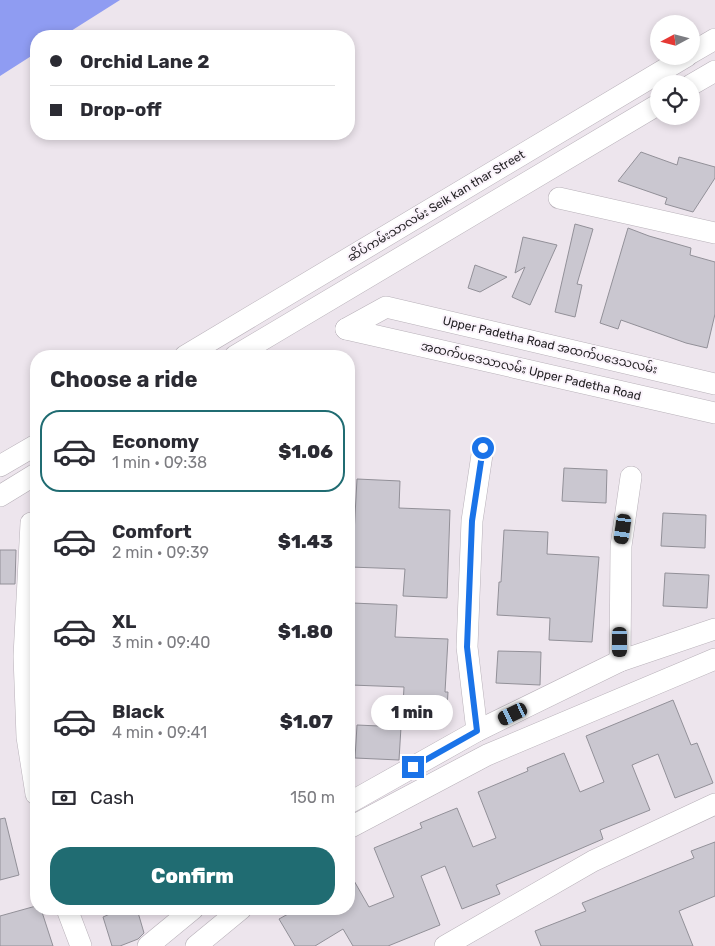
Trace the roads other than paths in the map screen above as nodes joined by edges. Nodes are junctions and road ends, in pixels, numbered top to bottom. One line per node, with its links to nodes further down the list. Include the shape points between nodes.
1 (715, 39): 2 (street)
2 (700, 48)
3 (672, 65): 10 (street, ဆိပ်ကမ်းသာလမ်း Seik kan thar Street)
4 (715, 71): 5 (street)
5 (700, 80)
6 (650, 109): 11 (street, ဆိပ်ကမ်းသာလမ်း Seik kan thar Street)
7 (559, 198): 8 (street)
8 (715, 233)
9 (346, 329): 12 (street, Upper Padetha Road အထက်ပဒေသလမ်း, via 386,307); 13 (street, အထက်ပဒေသာလမ်း Upper Padetha Road)
10 (195, 350)
11 (245, 350)
12 (715, 384)
13 (715, 413)
14 (30, 448): 16 (street)
15 (483, 448): 24 (street, via 472,521 467,647)
16 (0, 466)
17 (631, 477): 23 (street, via 621,546)
18 (30, 478): 19 (street)
19 (0, 496)
20 (30, 542): 25 (street, via 24,656 26,737)
21 (715, 629): 23 (street)
22 (715, 659): 28 (street, via 487,755)
23 (620, 661): 24 (street)
24 (477, 731): 26 (street)
25 (30, 760)
26 (355, 800)
27 (715, 804): 35 (street, via 593,861)
28 (355, 825)
29 (69, 915): 32 (street)
30 (186, 915): 33 (street)
31 (234, 915): 34 (street)
32 (81, 946)
33 (148, 946)
34 (196, 946)
35 (445, 946)

